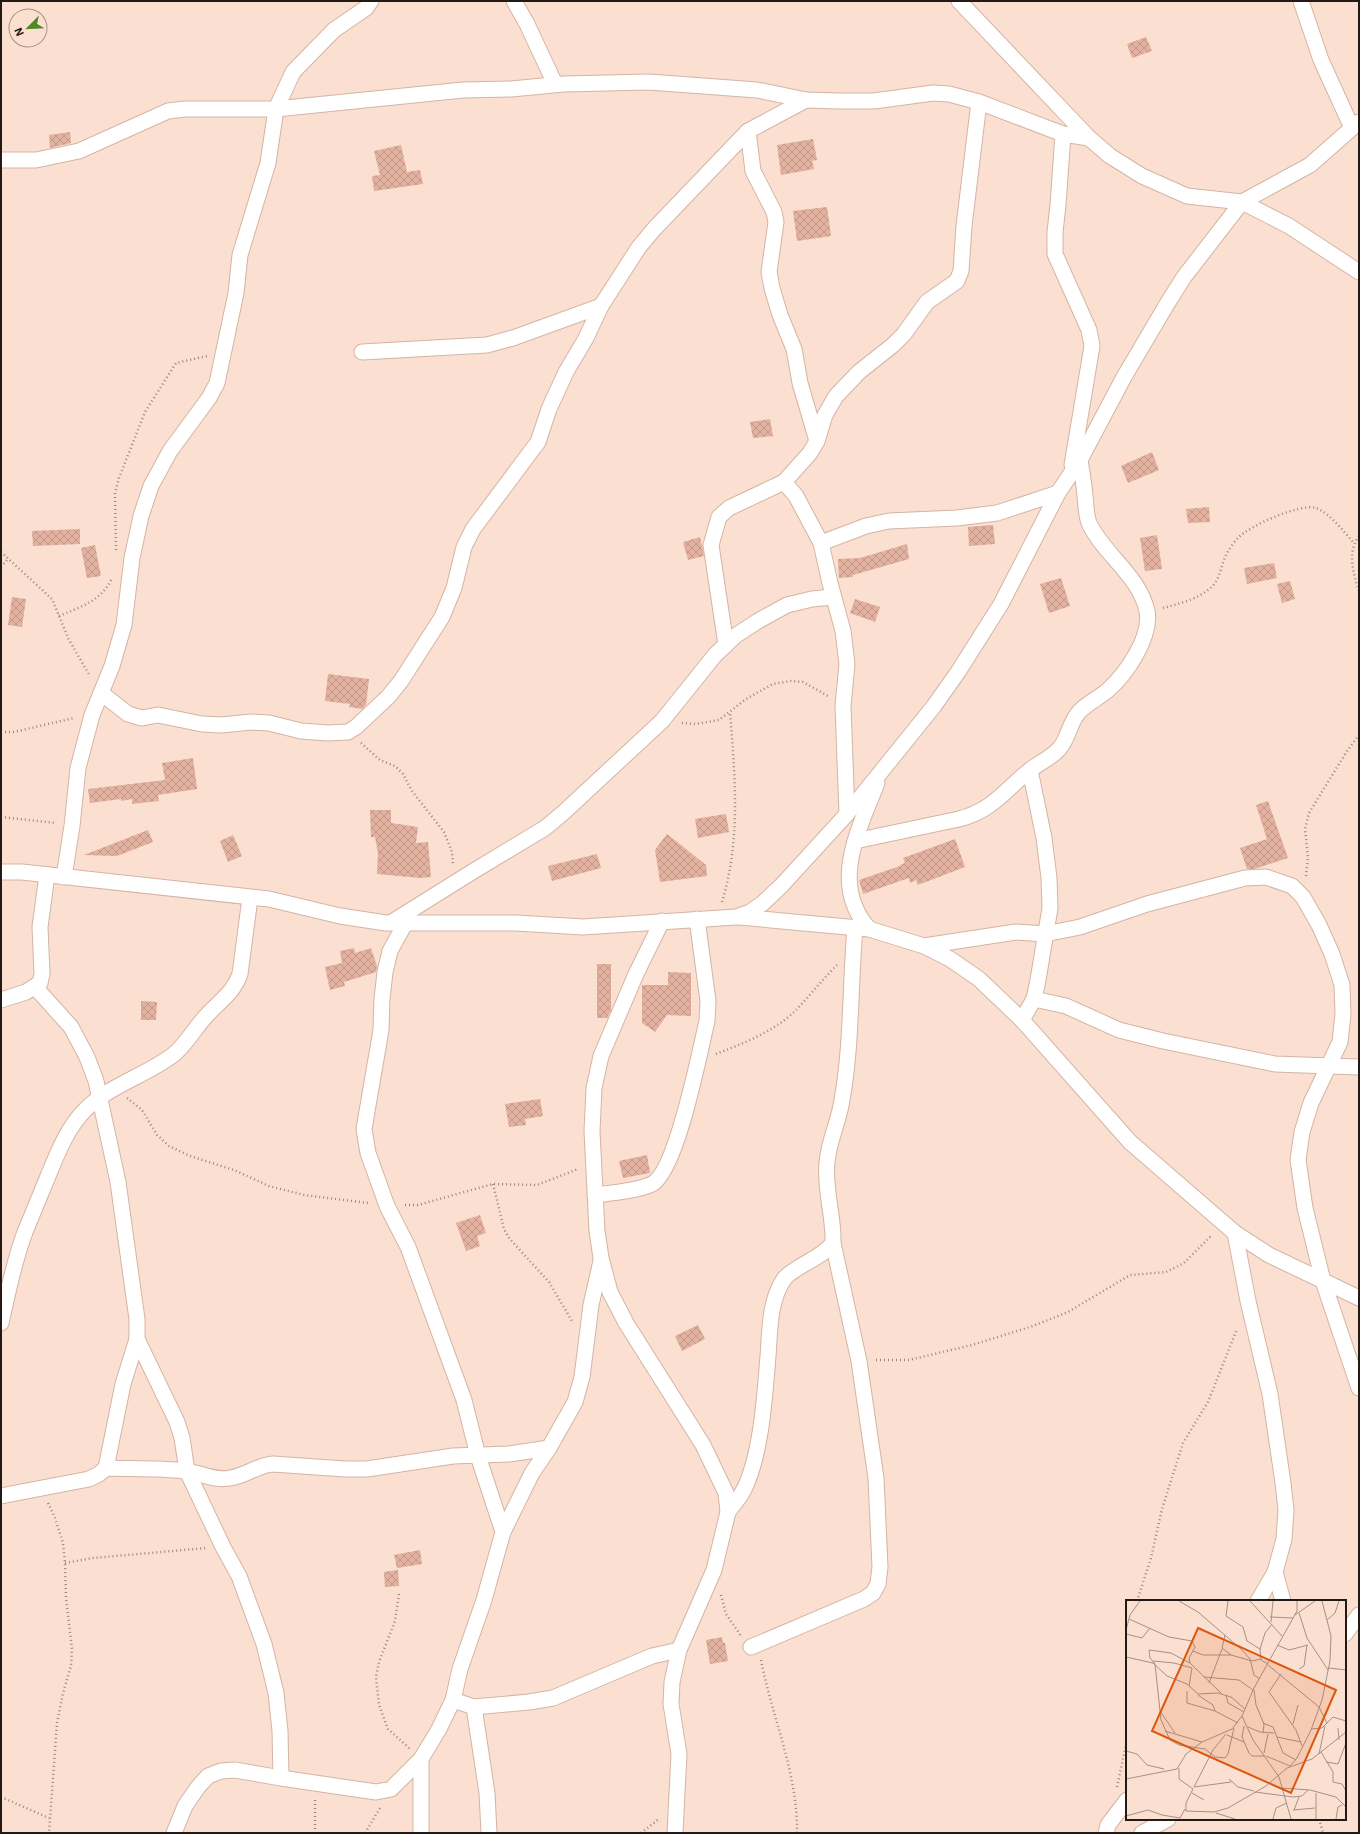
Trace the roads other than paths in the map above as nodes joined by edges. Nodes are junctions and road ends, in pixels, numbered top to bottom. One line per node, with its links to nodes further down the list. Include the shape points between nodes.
1 (371, 1): 8 (street, via 366,8 334,30 293,72)
2 (514, 1): 5 (street)
3 (959, 1): 12 (street)
4 (1301, 1): 9 (street, via 1321,60)
5 (555, 84): 6 (street, via 649,82 757,90); 8 (street, via 511,89 463,90)
6 (806, 100): 7 (street, via 874,101 933,93 949,94); 10 (street)
7 (979, 102): 11 (street); 18 (street, via 961,271 957,281 926,302 904,334 859,372 836,396 825,415)
8 (276, 109): 13 (street, via 168,111 79,151 36,160); 25 (street, via 268,163 240,255 236,294 217,383 170,451 151,486 141,516 132,558 124,625)
9 (1355, 125): 14 (street, via 1310,166)
10 (748, 131): 16 (street, via 639,247); 18 (street, via 753,171 774,212 776,222 769,272 772,288 794,349 804,401)
11 (1063, 134): 12 (street); 19 (street, via 1055,254 1089,330 1092,346)
12 (1089, 138): 14 (street, via 1110,156 1142,176 1187,196)
13 (1, 160)
14 (1242, 202): 15 (street, via 1302,233); 19 (street, via 1184,277 1124,377)
15 (1359, 272)
16 (601, 306): 17 (street, via 487,345); 25 (street, via 566,372 549,409 538,442 473,529 464,547 454,588 442,617 401,681 356,727 348,732 328,733 302,731 269,723 221,725 158,715 142,718 128,714)
17 (362, 352)
18 (817, 441): 20 (street, via 810,453)
19 (1076, 465): 21 (street); 27 (street, via 1089,522 1130,576 1142,597 1147,612 1147,624 1144,638 1120,677 1079,712 1071,724 1068,738 1059,749)
20 (784, 482): 22 (street, via 796,496); 24 (street, via 730,508 719,517 714,529 711,545)
21 (1058, 494): 22 (street, via 997,513 958,518 889,521 866,526); 26 (street, via 1001,604 958,672 934,706)
22 (821, 543): 23 (street)
23 (833, 597): 24 (street, via 787,605 758,621); 28 (street, via 843,630 847,664 843,706)
24 (726, 645): 36 (street, via 662,721 545,828 454,883)
25 (101, 693): 32 (street, via 92,715 78,768)
26 (882, 769): 28 (street); 29 (street)
27 (1030, 770): 29 (street, via 988,807 975,815); 39 (street, via 1044,838 1049,878 1050,908)
28 (847, 814): 34 (street, via 763,903 750,912)
29 (855, 841): 38 (street, via 850,857 849,883)
30 (1, 872): 31 (street)
31 (47, 875): 32 (street); 41 (street, via 40,927 42,974 40,983)
32 (64, 877): 33 (street)
33 (250, 898): 36 (street, via 269,899 340,916); 47 (street, via 237,984 173,1055)
34 (736, 917): 35 (street); 38 (street)
35 (697, 919): 37 (street); 48 (street, via 708,1001 707,1021 678,1136 659,1178 652,1184)
36 (399, 922): 37 (street, via 516,923 583,927); 58 (street, via 385,972 381,1030 364,1129 368,1153 387,1206 408,1247 447,1350 470,1421)
37 (662, 922): 48 (street, via 636,974 601,1056 594,1088 592,1131)
38 (862, 928): 40 (street); 50 (street, via 854,947 849,1052 842,1101 826,1162)
39 (1045, 934): 40 (street, via 1016,932); 42 (street, via 1044,953); 45 (street, via 1080,927 1147,904 1245,878 1266,877 1292,886 1303,897 1319,925 1342,985 1343,1014 1340,1042)
40 (924, 946): 44 (street, via 950,959 979,979)
41 (35, 987): 43 (street); 47 (street, via 71,1027 87,1057)
42 (1034, 999): 44 (street); 45 (street, via 1066,1006 1119,1030 1163,1041 1275,1064)
43 (1, 1000)
44 (1022, 1020): 49 (street, via 1130,1142)
45 (1330, 1066): 46 (street); 52 (street, via 1311,1103 1302,1132 1298,1160 1305,1208)
46 (1359, 1067)
47 (100, 1096): 54 (street, via 84,1111 68,1133 54,1161 25,1232 10,1280); 55 (street, via 118,1182 137,1319)
48 (595, 1195): 51 (street)
49 (1235, 1233): 52 (street, via 1269,1255); 64 (street, via 1270,1394 1286,1510 1284,1539)
50 (833, 1243): 62 (street, via 785,1279 777,1294 771,1313 764,1404 754,1461 742,1492); 69 (street, via 859,1361 876,1478 880,1567 878,1584 873,1593 864,1599)
51 (601, 1258): 57 (street, via 591,1305 582,1377 575,1402); 62 (street, via 610,1292 626,1323 703,1445 718,1475 726,1493)
52 (1323, 1281): 53 (street); 56 (street)
53 (1359, 1298)
54 (1, 1323)
55 (137, 1339): 59 (street, via 123,1384); 60 (street, via 177,1422)
56 (1359, 1388)
57 (549, 1448): 58 (street); 63 (street, via 532,1473)
58 (478, 1456): 60 (street, via 453,1456 367,1469 263,1464 242,1475 218,1479); 63 (street)
59 (106, 1468): 60 (street); 61 (street, via 89,1479)
60 (187, 1471): 74 (street, via 222,1547 239,1576 264,1644 276,1693)
61 (1, 1496)
62 (728, 1512): 70 (street, via 714,1570)
63 (503, 1532): 71 (street)
64 (1275, 1572): 65 (street); 66 (street)
65 (1259, 1600)
66 (1283, 1600)
67 (1359, 1615): 68 (street)
68 (1346, 1633)
69 (751, 1647)
70 (679, 1650): 72 (street, via 652,1656 553,1698); 80 (street, via 672,1682 671,1704 679,1754)
71 (452, 1700): 72 (street); 73 (street, via 439,1729)
72 (474, 1707): 79 (street, via 487,1793)
73 (421, 1758): 74 (street, via 391,1789 376,1792); 78 (street)
74 (281, 1778): 77 (street, via 235,1770 221,1771 208,1776 185,1806)
75 (1126, 1801): 81 (street, via 1108,1825)
76 (1166, 1820): 82 (street)
77 (174, 1833)
78 (421, 1833)
79 (489, 1833)
80 (675, 1833)
81 (1106, 1833)
82 (1142, 1833)

